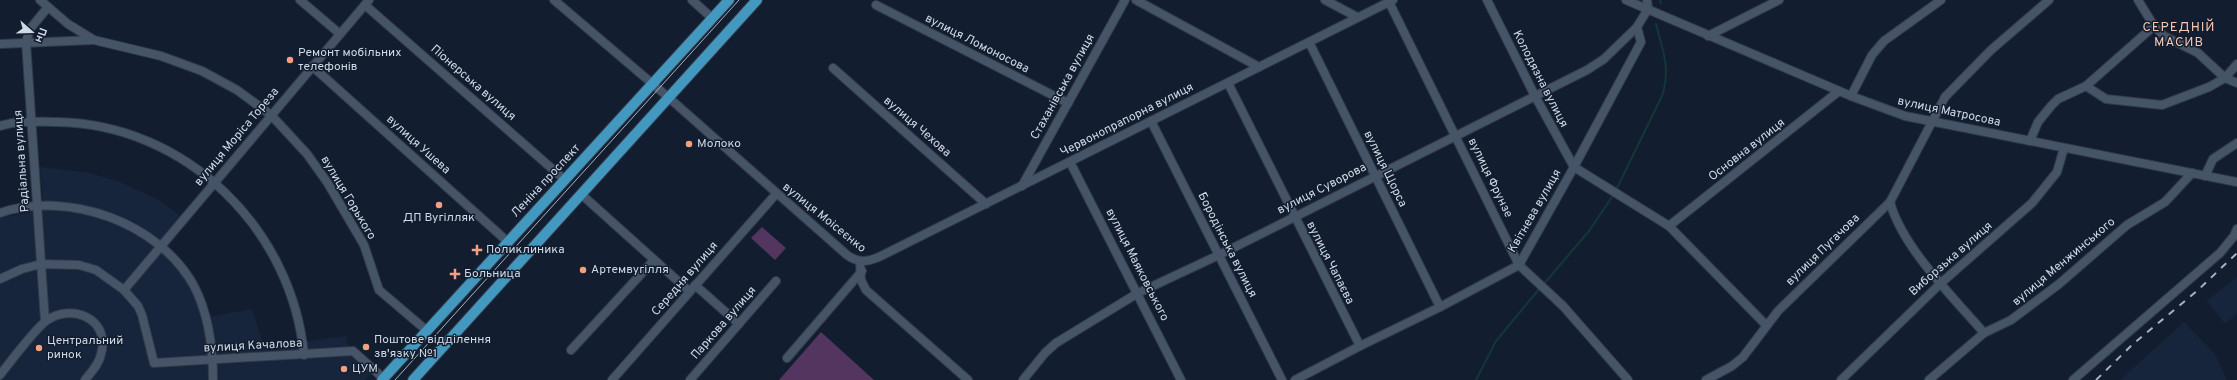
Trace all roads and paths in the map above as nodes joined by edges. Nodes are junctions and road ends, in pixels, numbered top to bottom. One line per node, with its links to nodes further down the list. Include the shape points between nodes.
1 (40, 0): 20 (street, вулиця Горького)
2 (300, 0): 26 (street)
3 (554, 0): 39 (street, вулиця Моісеєнко)
4 (692, 0): 22 (street)
5 (729, 0): 22 (main road, Леніна проспект)
6 (757, 0): 44 (main road)
7 (1125, 0): 45 (street, Стаханівська вулиця)
8 (1136, 0): 34 (street)
9 (1325, 0): 23 (street)
10 (1487, 0): 42 (street, Колодязна вулиця)
11 (1626, 0): 21 (street, вулиця Матросова)
12 (1647, 0): 21 (street)
13 (1779, 0): 27 (street)
14 (1941, 0): 43 (street, via 1884,41 1872,55)
15 (2050, 0): 49 (street, вулиця Пугачова, via 1991,50 1945,97)
16 (2138, 0): 24 (street)
17 (1391, 1): 23 (street, Червонопрапорна вулиця); 51 (street, вулиця Фрунзе)
18 (367, 2): 26 (street, вулиця Моріса Тореза); 62 (street, Піонерська вулиця)
19 (876, 6): 45 (street, вулиця Ломоносова)
20 (48, 7): 28 (street, вулиця Горького, via 68,24); 29 (street, Радіальна вулиця, via 30,29)
21 (1648, 9): 25 (street); 27 (street, вулиця Матросова)
22 (712, 18): 39 (main road, Леніна проспект)
23 (1357, 18): 30 (street, Червонопрапорна вулиця)
24 (2154, 26): 36 (street, via 2164,36 2198,53); 40 (street)
25 (1637, 28): 42 (street, вулиця Суворова, via 1598,63); 57 (street, Квітнева вулиця, via 1641,42)
26 (340, 34): 33 (street, вулиця Моріса Тореза)
27 (1708, 36): 41 (street, вулиця Матросова)
28 (94, 40): 29 (street); 46 (street, вулиця Горького, via 154,54 202,70 237,90)
29 (26, 42): 31 (street); 48 (street, Радіальна вулиця)
30 (1309, 42): 34 (street, Червонопрапорна вулиця); 60 (street, вулиця Щорса)
31 (0, 44)
32 (2237, 64): 36 (street)
33 (312, 66): 46 (street, вулиця Моріса Тореза); 75 (street, вулиця Ушева)
34 (1259, 67): 37 (street, Червонопрапорна вулиця)
35 (833, 68): 69 (street, вулиця Чехова)
36 (2225, 78): 38 (street); 40 (street, via 2162,105 2106,99)
37 (1228, 83): 47 (street, Червонопрапорна вулиця); 72 (street, вулиця Чапаєва)
38 (2237, 83)
39 (653, 84): 44 (street, вулиця Моісеєнко); 62 (main road, Леніна проспект)
40 (2086, 86): 52 (street, via 2058,99 2050,106 2038,122)
41 (1839, 91): 43 (street, вулиця Матросова); 73 (street, Основна вулиця)
42 (1535, 96): 51 (street, вулиця Суворова); 57 (street, Колодязна вулиця)
43 (1851, 96): 49 (street, вулиця Матросова, via 1892,112)
44 (668, 97): 66 (main road); 67 (street, вулиця Моісеєнко)
45 (1068, 103): 55 (street, Стаханівська вулиця)
46 (271, 115): 63 (street, вулиця Моріса Тореза); 94 (street, вулиця Горького, via 308,154 327,182 364,245 379,290)
47 (1151, 121): 56 (street, Червонопрапорна вулиця); 77 (street, Бородінська вулиця)
48 (32, 122): 50 (street); 63 (street, via 72,122 134,135 167,150); 70 (street, Радіальна вулиця)
49 (1932, 123): 52 (street, вулиця Матросова); 68 (street, вулиця Пугачова)
50 (0, 126)
51 (1456, 135): 60 (street, вулиця Суворова); 82 (street, вулиця Фрунзе)
52 (2030, 141): 54 (street, вулиця Матросова)
53 (2237, 143): 61 (street, via 2213,160)
54 (2064, 148): 58 (street, вулиця Матросова); 86 (street, Виборзька вулиця, via 2057,172 2032,203)
55 (1036, 160): 59 (street, via 1037,172); 65 (street, Стаханівська вулиця)
56 (1070, 162): 59 (street, Червонопрапорна вулиця); 89 (street, вулиця Маяковського)
57 (1574, 167): 73 (street); 82 (street, Квітнева вулиця)
58 (2192, 173): 61 (street, вулиця Матросова); 95 (street, вулиця Менжинського, via 2172,196 2127,225 2059,284 2012,320)
59 (1045, 174): 65 (street, Червонопрапорна вулиця)
60 (1375, 175): 72 (street, вулиця Суворова); 90 (street, вулиця Щорса)
61 (2205, 176): 64 (street, вулиця Матросова)
62 (565, 180): 75 (main road, Леніна проспект)
63 (214, 181): 76 (street, вулиця Моріса Тореза); 98 (street, via 242,211 274,257 298,314)
64 (2237, 182)
65 (1022, 186): 69 (street, Червонопрапорна вулиця)
66 (581, 194): 78 (street); 105 (main road)
67 (776, 194): 80 (street, вулиця Моісеєнко, via 852,258); 87 (street, Середня вулиця)
68 (1890, 202): 86 (street, via 1898,225); 93 (street, вулиця Пугачова, via 1808,280)
69 (986, 204): 79 (street, Червонопрапорна вулиця)
70 (38, 206): 71 (street); 76 (street, via 60,205 100,215 138,231); 81 (street, Радіальна вулиця)
71 (0, 213)
72 (1293, 216): 77 (street, вулиця Суворова); 96 (street, вулиця Чапаєва)
73 (1669, 226): 93 (street)
74 (2237, 229): 117 (street, via 2220,253)
75 (508, 242): 94 (main road, Леніна проспект)
76 (160, 246): 88 (street, вулиця Моріса Тореза); 100 (street, via 180,266 193,285 207,322)
77 (1219, 255): 89 (street, вулиця Суворова); 111 (street, Бородінська вулиця)
78 (654, 260): 87 (street); 97 (street)
79 (872, 260): 80 (street, Червонопрапорна вулиця); 83 (street, Червонопрапорна вулиця)
80 (860, 261): 83 (street, вулиця Моісеєнко)
81 (42, 264): 84 (street, via 22,269); 88 (street, via 88,267); 91 (street, Радіальна вулиця)
82 (1519, 265): 90 (street, Квітнева вулиця); 113 (street, вулиця Фрунзе, via 1563,306)
83 (861, 272): 99 (street, Червонопрапорна вулиця); 108 (street, вулиця Моісеєнко, via 861,280 866,290)
84 (0, 279)
85 (776, 281): 92 (street, Паркова вулиця)
86 (1941, 283): 95 (street); 115 (street, Виборзька вулиця)
87 (692, 288): 92 (street); 106 (street, Середня вулиця)
88 (124, 290): 100 (street, вулиця Качалова, via 142,315 154,363)
89 (1138, 293): 109 (street, вулиця Суворова, via 1056,343); 110 (street, вулиця Маяковського)
90 (1440, 308): 96 (street, Квітнева вулиця)
91 (46, 321): 101 (street); 103 (street, via 62,314 78,313 93,321 100,332 102,354)
92 (739, 324): 107 (street, Паркова вулиця)
93 (1766, 325): 114 (street, вулиця Пугачова, via 1744,358)
94 (426, 330): 102 (main road, Леніна проспект)
95 (1984, 333): 116 (street, вулиця Менжинського)
96 (1360, 346): 112 (street, Квітнева вулиця)
97 (571, 350)
98 (304, 355): 100 (street, вулиця Качалова); 102 (street, вулиця Качалова, via 353,351)
99 (787, 358)
100 (213, 360): 104 (street)
101 (0, 375)
102 (382, 379)
103 (85, 380)
104 (213, 380)
105 (413, 380)
106 (612, 380)
107 (690, 380)
108 (968, 380)
109 (1024, 380)
110 (1181, 380)
111 (1282, 380)
112 (1295, 380)
113 (1628, 380)
114 (1706, 380)
115 (1841, 380)
116 (1929, 380)
117 (2073, 380)

